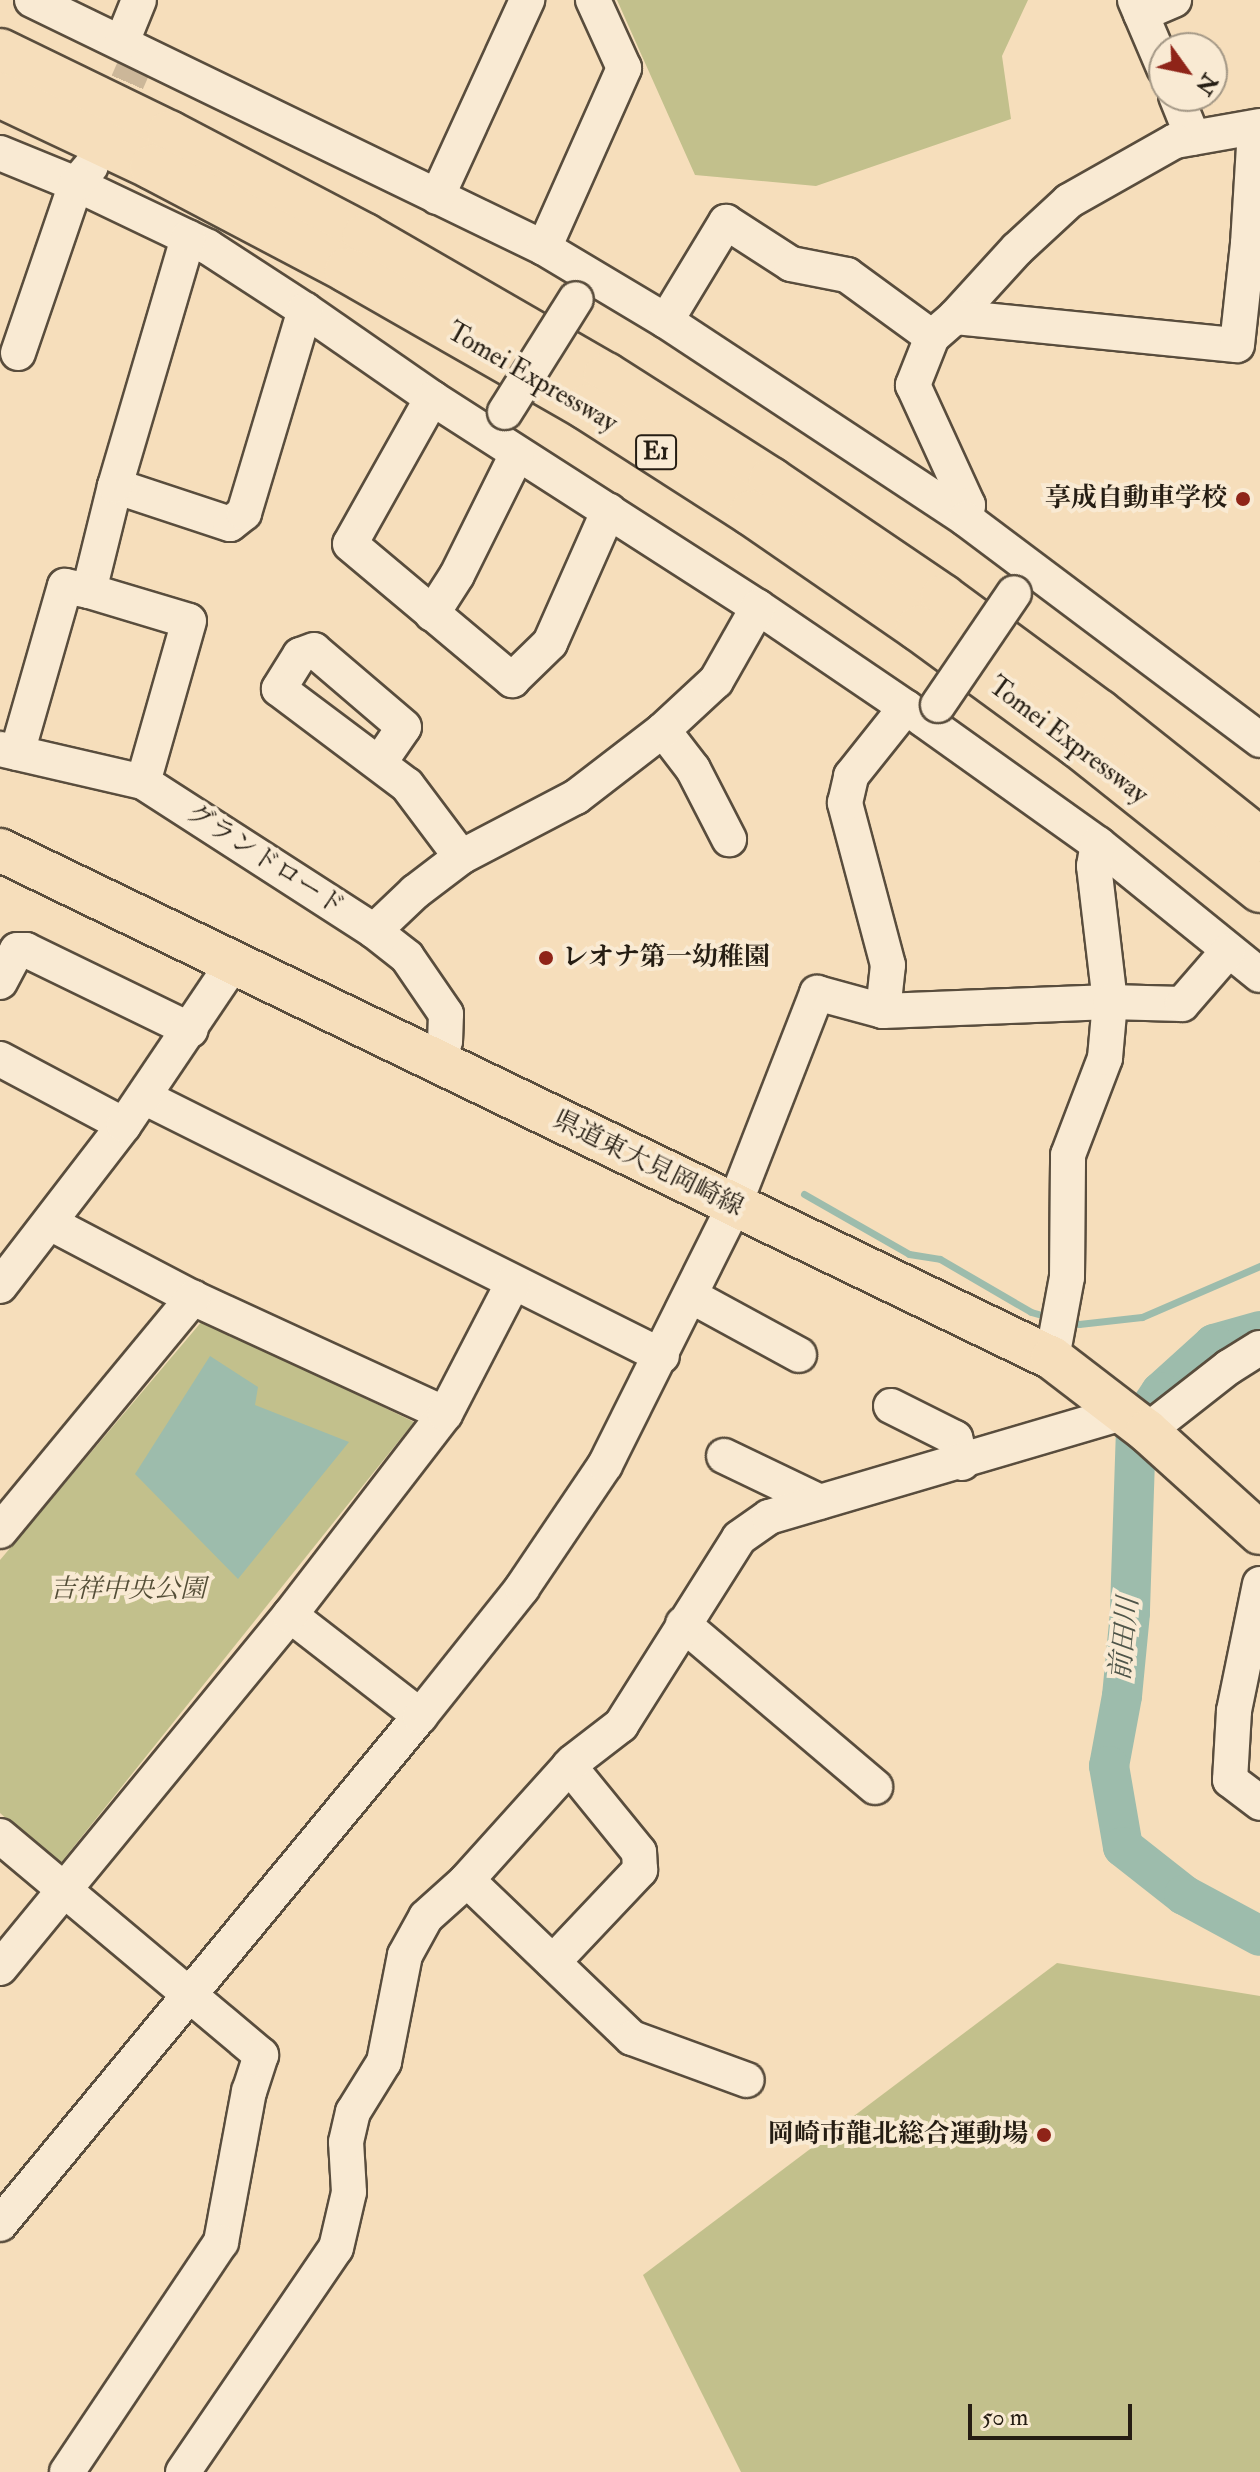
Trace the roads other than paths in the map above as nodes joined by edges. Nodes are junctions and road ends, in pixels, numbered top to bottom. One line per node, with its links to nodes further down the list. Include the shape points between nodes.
1 (32, 0): 9 (street)
2 (139, 0): 9 (street)
3 (527, 0): 16 (street)
4 (593, 0): 18 (street, via 624,68)
5 (1174, 0): 6 (street)
6 (1138, 7): 7 (street)
7 (1149, 32)
8 (0, 51): 40 (highway, Tomei Expressway / E1, via 365,236 618,383 943,597)
9 (134, 55): 16 (street)
10 (0, 95): 44 (highway, Tomei Expressway / E1, via 152,167 333,263 599,415 918,628 1078,745)
11 (1182, 112): 13 (street)
12 (1257, 127): 13 (street); 22 (street, via 1237,345)
13 (1193, 138): 22 (street, via 1175,141 1069,201)
14 (0, 153): 15 (street)
15 (83, 175): 17 (street); 23 (street)
16 (437, 197): 18 (street)
17 (188, 238): 20 (street); 26 (street)
18 (544, 248): 19 (street)
19 (584, 287): 21 (street); 25 (street, bridge)
20 (305, 310): 24 (street); 26 (street, via 244,513 230,524)
21 (666, 321): 22 (street, via 726,222 791,264 847,275); 28 (street)
22 (944, 327): 28 (street, via 913,385 968,505)
23 (18, 353)
24 (432, 398): 25 (street); 32 (street, via 350,544)
25 (505, 434): 27 (street); 32 (street, via 457,575)
26 (115, 486): 30 (street)
27 (609, 510): 31 (street); 32 (street, via 550,643 512,680)
28 (966, 519): 29 (street)
29 (1023, 579): 33 (street, bridge); 35 (street)
30 (89, 591): 36 (street, via 65,586); 38 (street, via 189,621)
31 (758, 607): 33 (street); 34 (street, via 716,681)
32 (432, 614)
33 (923, 711): 41 (street); 51 (street, via 851,776 845,803 888,965)
34 (663, 730): 39 (street, via 693,769); 43 (street, via 576,797)
35 (1260, 740)
36 (8, 751): 38 (street, グランドロード)
37 (380, 762): 43 (street, via 407,785)
38 (143, 782): 45 (street, グランドロード)
39 (729, 839)
40 (1260, 840)
41 (1098, 844): 46 (street); 50 (street, via 1094,866)
42 (0, 850): 47 (main road, 県道東大見岡崎線)
43 (461, 857): 45 (street)
44 (1260, 890)
45 (374, 931): 54 (street, グランドロード, via 407,957 446,1014)
46 (1228, 951): 48 (street); 50 (street, via 1182,1004)
47 (234, 962): 52 (street); 54 (main road, 県道東大見岡崎線)
48 (1260, 975)
49 (0, 982): 52 (street, via 17,950 26,950)
50 (1110, 1002): 51 (street); 66 (street, via 1105,1058 1068,1155 1067,1277)
51 (883, 1011): 57 (street, via 817,993)
52 (191, 1030): 55 (street)
53 (0, 1059): 56 (street)
54 (438, 1063): 57 (main road, 県道東大見岡崎線)
55 (144, 1097): 56 (street); 59 (street)
56 (124, 1125): 58 (street)
57 (734, 1206): 61 (street); 66 (main road, 県道東大見岡崎線)
58 (50, 1223): 60 (street); 62 (street)
59 (513, 1283): 65 (street); 68 (street)
60 (0, 1286)
61 (691, 1296): 64 (street); 65 (street)
62 (193, 1298): 68 (street); 73 (street)
63 (1260, 1348): 69 (street)
64 (799, 1355)
65 (662, 1356): 78 (street, via 605,1465 531,1576)
66 (1052, 1358): 69 (main road, 県道東大見岡崎線)
67 (891, 1406): 71 (street, via 955,1438)
68 (445, 1414): 76 (street)
69 (1135, 1422): 71 (street); 74 (main road, 県道東大見岡崎線)
70 (724, 1456): 72 (street)
71 (962, 1463): 72 (street)
72 (820, 1502): 77 (street, via 769,1517 739,1538)
73 (0, 1531)
74 (1260, 1533)
75 (1260, 1584): 81 (street, via 1234,1711 1230,1780)
76 (290, 1615): 78 (street); 84 (street)
77 (683, 1624): 79 (street, via 621,1725); 80 (street)
78 (420, 1716): 87 (street)
79 (569, 1766): 83 (street); 85 (street, via 639,1852 640,1870)
80 (875, 1787)
81 (1260, 1803)
82 (0, 1836): 84 (street)
83 (467, 1880): 85 (street); 91 (street, via 426,1917 405,1955 384,2062 353,2112 346,2142 349,2192 336,2248)
84 (64, 1891): 86 (street); 87 (street)
85 (553, 1962): 88 (street, via 632,2038)
86 (0, 1968)
87 (188, 1994): 89 (street); 90 (street, via 261,2055 249,2091 221,2242)
88 (747, 2080)
89 (0, 2224)
90 (67, 2472)
91 (183, 2472)

